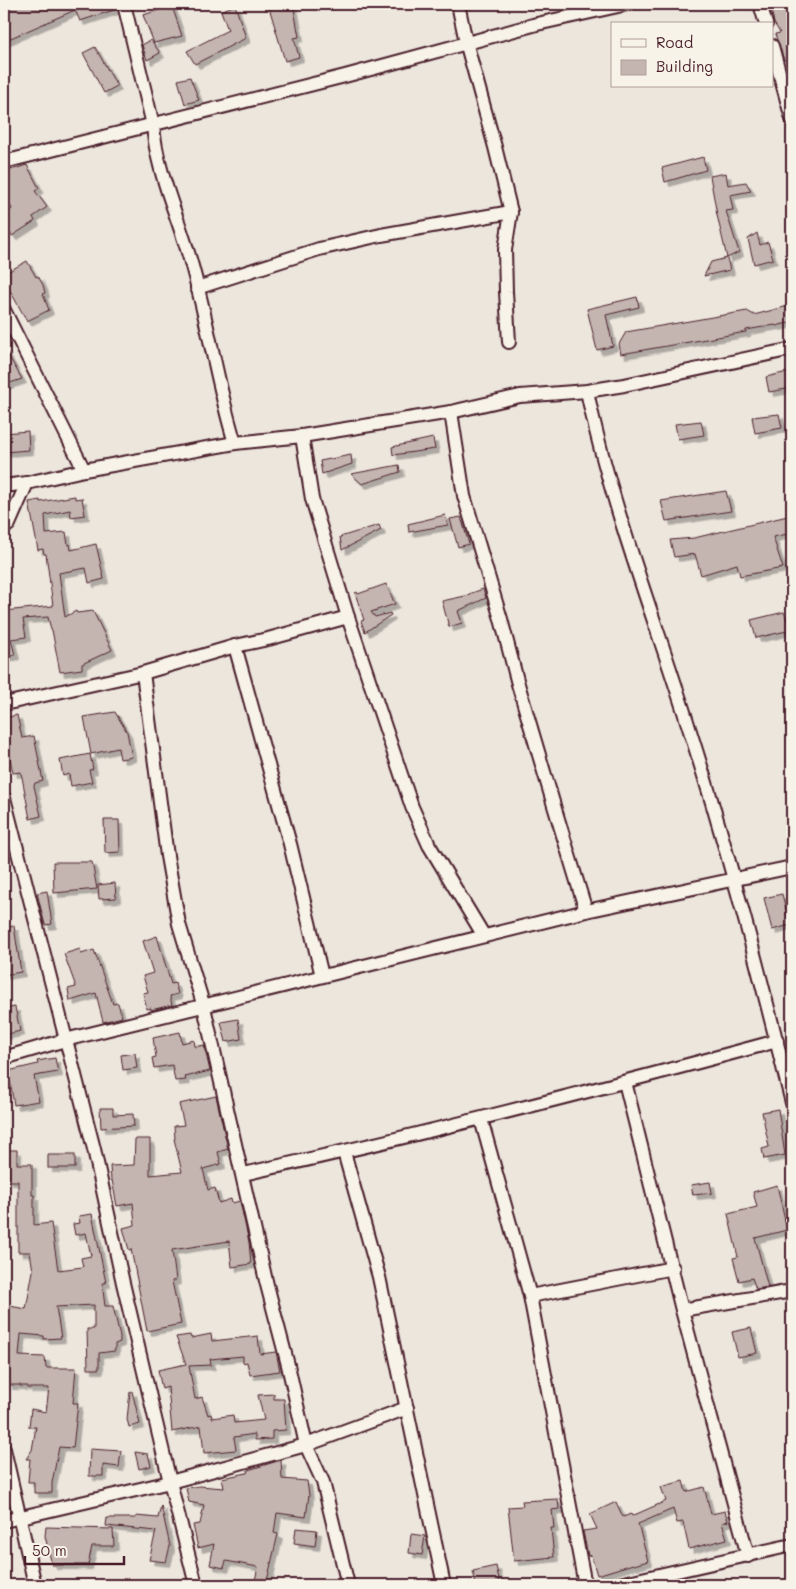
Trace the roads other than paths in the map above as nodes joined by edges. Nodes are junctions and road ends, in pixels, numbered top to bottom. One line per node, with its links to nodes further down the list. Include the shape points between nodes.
1 (124, 4): 9 (street)
2 (458, 4): 6 (street)
3 (627, 4): 6 (street)
4 (760, 4): 5 (street)
5 (765, 22)
6 (466, 42): 9 (street); 11 (street)
7 (774, 53): 8 (street)
8 (792, 119)
9 (153, 125): 10 (street); 12 (street, via 154,140)
10 (4, 162)
11 (511, 212): 12 (street, via 382,235 320,250); 14 (street, via 505,250)
12 (197, 288): 19 (street)
13 (4, 310): 20 (street)
14 (509, 342)
15 (792, 349): 16 (street)
16 (587, 391): 17 (street, via 520,396); 30 (street, via 606,468 691,733)
17 (451, 412): 18 (street); 31 (street, via 464,496)
18 (302, 436): 19 (street); 24 (street, via 312,498)
19 (235, 443): 20 (street)
20 (84, 470): 21 (street)
21 (27, 483): 22 (street); 23 (street, via 10,524)
22 (4, 486)
23 (4, 528)
24 (348, 617): 25 (street); 32 (street, via 412,808)
25 (235, 646): 26 (street); 33 (street, via 290,844)
26 (143, 673): 27 (street); 34 (street, via 179,924)
27 (4, 704)
28 (4, 798): 35 (street)
29 (792, 867): 30 (street)
30 (734, 880): 31 (street); 36 (street)
31 (586, 911): 32 (street)
32 (484, 936): 33 (street)
33 (322, 976): 34 (street)
34 (204, 1007): 35 (street); 42 (street)
35 (65, 1040): 37 (street); 50 (street, via 92,1140)
36 (777, 1041): 38 (street); 39 (street)
37 (4, 1058)
38 (625, 1082): 40 (street); 43 (street)
39 (792, 1103)
40 (481, 1119): 41 (street); 45 (street)
41 (344, 1152): 42 (street); 47 (street, via 379,1278)
42 (243, 1174): 48 (street)
43 (673, 1268): 45 (street); 46 (street)
44 (792, 1291): 46 (street)
45 (530, 1296): 59 (street)
46 (682, 1310): 54 (street)
47 (407, 1408): 48 (street); 58 (street)
48 (306, 1445): 50 (street); 57 (street, via 323,1482)
49 (4, 1449): 51 (street)
50 (170, 1482): 51 (street); 56 (street)
51 (19, 1517): 52 (street); 55 (street)
52 (4, 1521)
53 (792, 1545): 54 (street)
54 (748, 1556): 60 (street)
55 (35, 1585)
56 (196, 1585)
57 (348, 1585)
58 (444, 1585)
59 (586, 1585)
60 (616, 1585)

